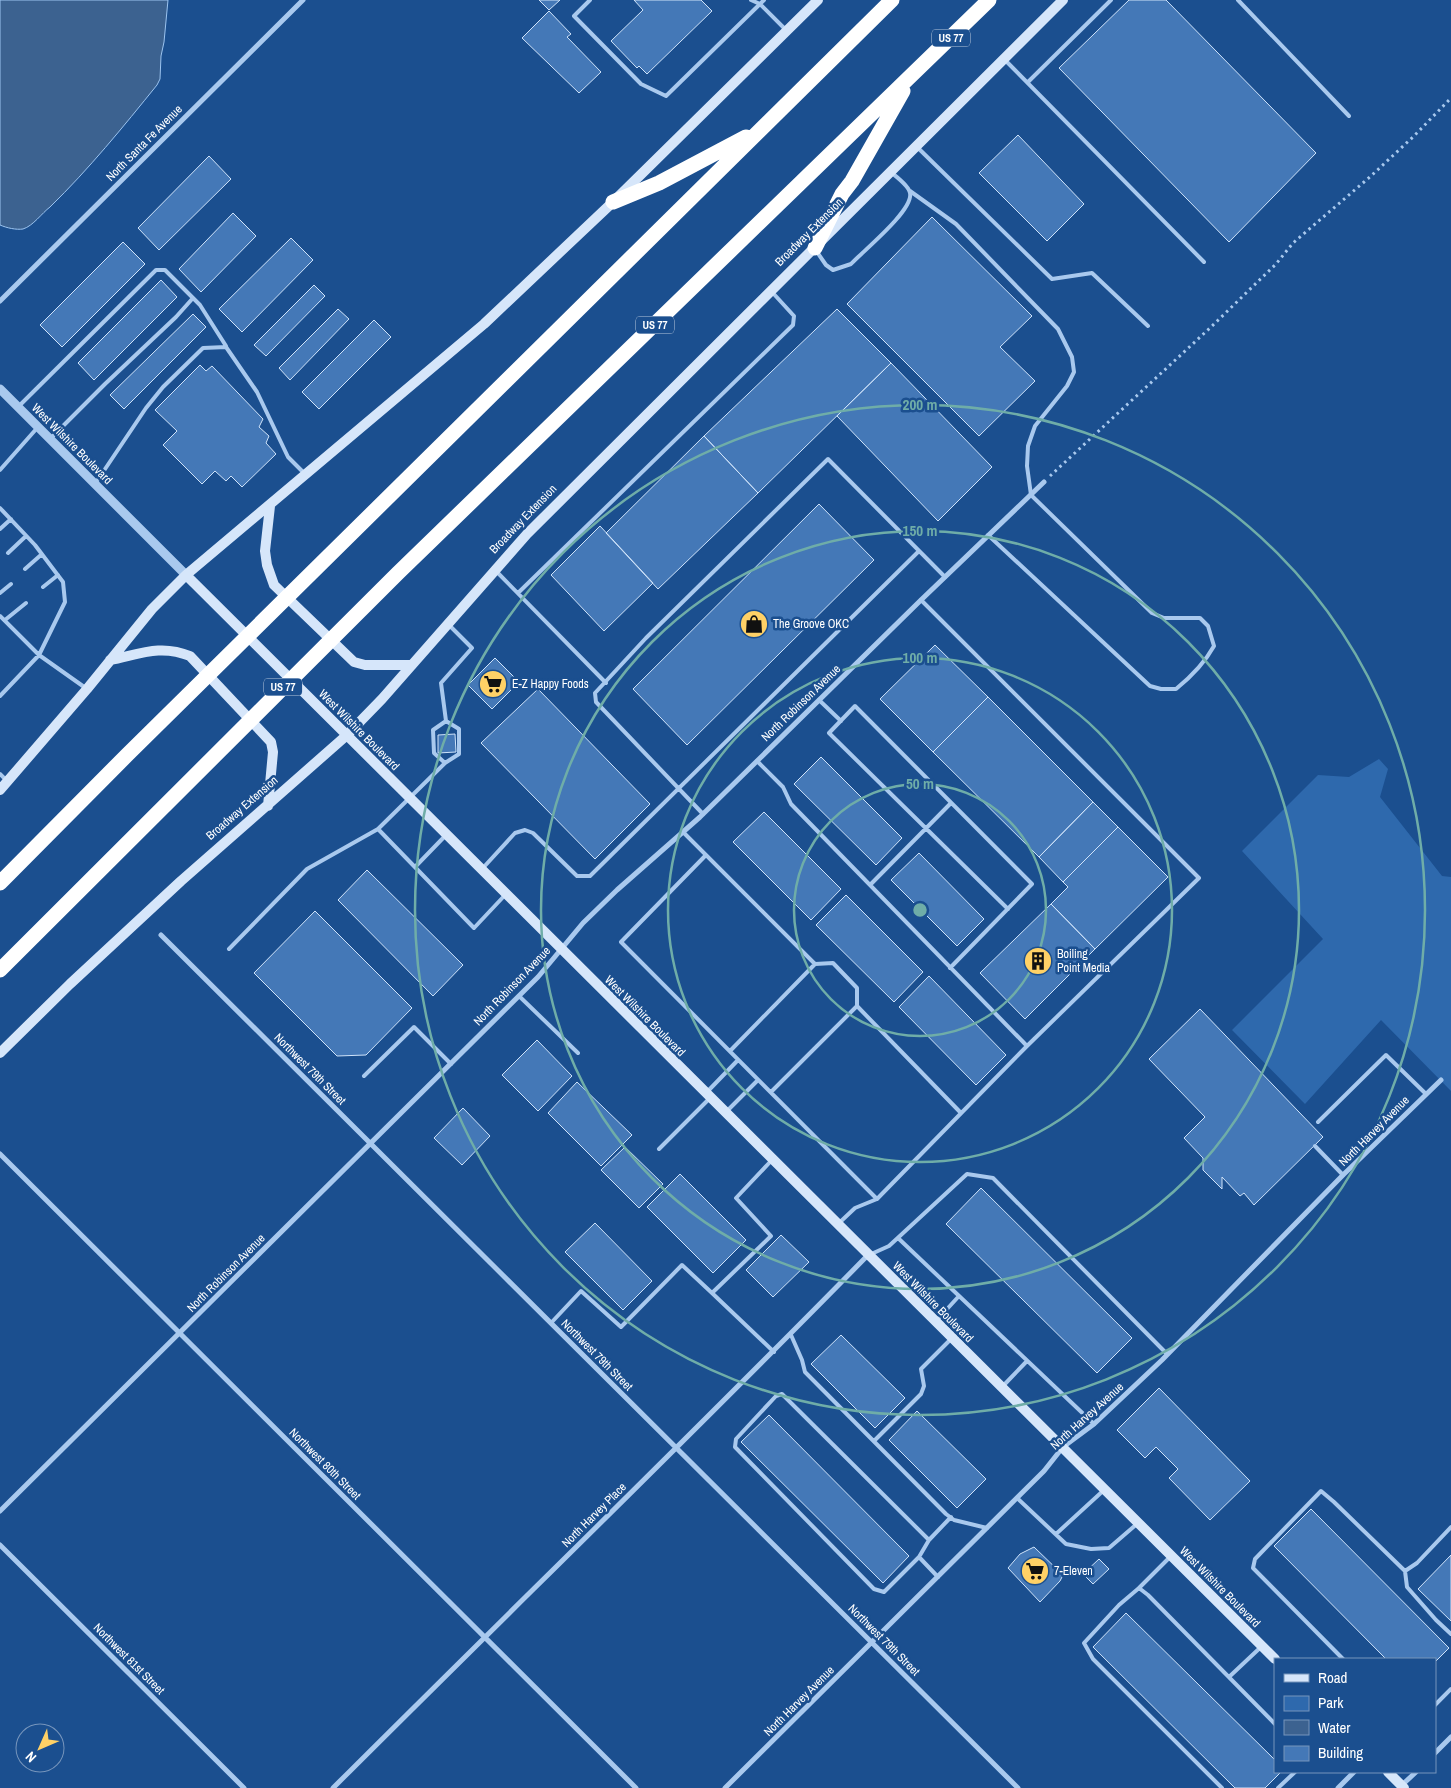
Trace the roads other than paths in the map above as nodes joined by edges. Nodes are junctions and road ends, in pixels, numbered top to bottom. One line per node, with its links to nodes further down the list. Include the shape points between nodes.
1 (302, 0): 26 (street, North Santa Fe Avenue)
2 (590, 0): 11 (lane, via 574,16 641,84 666,96)
3 (751, 0): 11 (lane)
4 (764, 0): 11 (lane)
5 (818, 0): 12 (main road)
6 (892, 0): 17 (highway)
7 (989, 0): 14 (highway, US 77)
8 (1063, 0): 13 (main road, Broadway Extension)
9 (1111, 0): 15 (lane)
10 (1238, 0): 16 (lane)
11 (760, 2): 12 (lane)
12 (787, 31): 21 (main road)
13 (1004, 59): 15 (lane); 18 (main road, Broadway Extension)
14 (912, 76): 22 (highway, via 842,194); 97 (highway, US 77, via 398,573)
15 (1028, 82): 23 (lane)
16 (1349, 116)
17 (761, 129): 21 (highway, via 659,183); 88 (highway)
18 (916, 146): 19 (main road, Broadway Extension); 27 (lane, via 1052,279 1092,272)
19 (891, 172): 20 (lane); 22 (main road, Broadway Extension)
20 (910, 191): 22 (lane, via 911,197 904,213 851,264 833,270); 37 (lane, via 956,224 1058,328 1072,357 1074,372 1067,386 1034,426 1028,446)
21 (613, 202): 34 (main road, via 484,324)
22 (815, 248): 24 (main road, Broadway Extension)
23 (1204, 262)
24 (771, 291): 48 (main road, Broadway Extension, via 527,534); 55 (lane, via 794,316 793,325)
25 (193, 298): 28 (lane); 30 (lane, via 165,270 156,270); 32 (lane)
26 (0, 301)
27 (1148, 326)
28 (226, 346): 34 (lane, via 257,392 288,457); 36 (lane, via 203,348 163,387)
29 (0, 389): 30 (street, West Wilshire Boulevard)
30 (18, 407): 31 (street, West Wilshire Boulevard)
31 (38, 427): 32 (street, West Wilshire Boulevard); 33 (lane)
32 (50, 439): 36 (street, West Wilshire Boulevard)
33 (0, 470)
34 (306, 475): 38 (main road)
35 (1044, 482): 37 (street, North Robinson Avenue)
36 (95, 484): 50 (street, West Wilshire Boulevard)
37 (1031, 495): 42 (street, North Robinson Avenue); 42 (lane, via 1152,613 1164,618 1200,618 1208,626 1214,646 1195,673 1176,689 1150,686)
38 (270, 506): 50 (main road); 63 (main road, via 265,551 274,585 354,662 365,666)
39 (0, 508): 40 (lane)
40 (11, 519): 41 (lane); 43 (lane)
41 (0, 529)
42 (988, 535): 51 (street, North Robinson Avenue)
43 (26, 536): 45 (lane); 46 (lane)
44 (919, 551): 51 (lane); 64 (lane, via 828,458 646,638); 75 (lane)
45 (8, 553)
46 (42, 554): 47 (lane); 49 (lane)
47 (25, 569)
48 (495, 570): 55 (lane); 60 (main road, Broadway Extension)
49 (58, 575): 53 (lane); 61 (lane, via 63,582 65,602)
50 (186, 575): 62 (main road, via 152,609); 70 (main road, West Wilshire Boulevard)
51 (945, 577): 56 (street, North Robinson Avenue)
52 (11, 584): 54 (lane)
53 (43, 587)
54 (0, 593)
55 (518, 593): 64 (lane)
56 (921, 600): 67 (street, North Robinson Avenue); 100 (lane, via 1199,878)
57 (26, 603): 59 (lane)
58 (0, 616): 59 (lane)
59 (5, 620): 61 (lane)
60 (448, 624): 63 (main road, Broadway Extension); 68 (lane, via 472,648 441,684)
61 (39, 655): 65 (lane); 66 (lane)
62 (110, 660): 65 (main road); 79 (main road, via 165,649 190,656 271,742)
63 (412, 665): 70 (main road, Broadway Extension)
64 (606, 682): 75 (lane, via 595,693 596,702)
65 (87, 689): 74 (main road)
66 (0, 696)
67 (819, 700): 69 (lane); 71 (street, North Robinson Avenue)
68 (446, 721): 72 (lane, via 433,730 434,753); 72 (lane, via 459,729 459,754)
69 (841, 721): 78 (lane, via 855,706); 81 (lane, via 828,733)
70 (347, 735): 77 (main road, West Wilshire Boulevard); 79 (main road, Broadway Extension)
71 (757, 760): 80 (street, North Robinson Avenue); 89 (lane, via 783,787 790,804)
72 (445, 763): 77 (lane)
73 (0, 774): 74 (lane)
74 (8, 782): 76 (main road)
75 (679, 788): 80 (lane); 87 (lane, via 590,876 577,876 533,833 525,830 515,833)
76 (0, 790)
77 (410, 798): 82 (lane); 84 (main road, West Wilshire Boulevard)
78 (951, 803): 81 (lane); 91 (lane, via 1032,884)
79 (268, 806): 102 (main road, Broadway Extension, via 181,881)
80 (703, 814): 83 (street, North Robinson Avenue)
81 (926, 828): 89 (lane); 91 (lane)
82 (378, 829): 86 (lane); 93 (lane, via 307,869)
83 (683, 832): 85 (lane); 94 (street, North Robinson Avenue, via 617,890)
84 (446, 835): 86 (lane); 87 (main road, West Wilshire Boulevard)
85 (706, 855): 95 (lane); 101 (lane, via 622,942)
86 (415, 867): 90 (lane, via 474,928)
87 (482, 870): 90 (main road, West Wilshire Boulevard)
88 (0, 884)
89 (870, 885): 96 (lane)
90 (506, 894): 94 (main road, West Wilshire Boulevard)
91 (1008, 909): 96 (lane)
92 (161, 935): 115 (street, Northwest 79th Street)
93 (229, 949)
94 (561, 950): 98 (street, North Robinson Avenue); 111 (main road, West Wilshire Boulevard)
95 (816, 964): 99 (lane, via 833,962 857,988); 101 (lane)
96 (950, 968): 100 (lane)
97 (0, 970)
98 (519, 996): 103 (lane); 105 (street, North Robinson Avenue)
99 (857, 1006): 109 (lane); 113 (lane)
100 (1027, 1046): 113 (lane)
101 (730, 1051): 104 (lane)
102 (0, 1053)
103 (578, 1053)
104 (738, 1060): 107 (lane); 111 (lane)
105 (451, 1064): 106 (lane, via 414,1027); 115 (street, North Robinson Avenue)
106 (364, 1076)
107 (758, 1080): 109 (lane); 112 (lane)
108 (1441, 1080): 110 (street, North Harvey Avenue)
109 (771, 1092): 121 (lane)
110 (1426, 1094): 114 (lane, via 1386,1055); 120 (street, North Harvey Avenue)
111 (708, 1096): 112 (main road, West Wilshire Boulevard); 117 (lane)
112 (725, 1113): 119 (main road, West Wilshire Boulevard)
113 (961, 1113): 121 (lane)
114 (1318, 1122)
115 (371, 1143): 128 (street, Northwest 79th Street); 129 (street, North Robinson Avenue)
116 (1315, 1146): 120 (lane)
117 (660, 1149)
118 (0, 1154): 129 (street, Northwest 80th Street)
119 (772, 1160): 122 (main road, West Wilshire Boulevard); 125 (lane, via 736,1198 771,1236)
120 (1343, 1175): 133 (street, North Harvey Avenue)
121 (877, 1199): 122 (lane, via 855,1208)
122 (838, 1225): 124 (main road, West Wilshire Boulevard)
123 (898, 1238): 124 (lane, via 889,1246); 126 (lane); 133 (lane, via 967,1174 993,1178)
124 (868, 1255): 127 (main road, West Wilshire Boulevard); 130 (street, North Harvey Place)
125 (712, 1293): 128 (lane, via 682,1265 621,1327 582,1291); 132 (lane)
126 (959, 1296): 127 (lane); 134 (lane)
127 (935, 1322): 131 (main road, West Wilshire Boulevard)
128 (551, 1324): 138 (street, Northwest 79th Street)
129 (180, 1333): 142 (street, North Robinson Avenue); 156 (street, Northwest 80th Street)
130 (791, 1335): 132 (street, North Harvey Place); 137 (lane, via 805,1372)
131 (952, 1338): 135 (main road, West Wilshire Boulevard); 137 (lane, via 921,1369 924,1386 921,1394)
132 (774, 1352): 138 (street, North Harvey Place)
133 (1167, 1354): 136 (street, North Harvey Avenue)
134 (1027, 1361): 135 (lane); 136 (lane)
135 (1002, 1387): 139 (main road, West Wilshire Boulevard)
136 (1094, 1424): 139 (street, North Harvey Avenue)
137 (874, 1441): 143 (lane)
138 (675, 1448): 156 (street, North Harvey Place); 157 (street, Northwest 79th Street)
139 (1063, 1448): 140 (main road, West Wilshire Boulevard); 141 (street, North Harvey Avenue)
140 (1104, 1489): 144 (main road, West Wilshire Boulevard); 147 (lane)
141 (1017, 1498): 146 (street, North Harvey Avenue); 147 (lane)
142 (0, 1511)
143 (951, 1517): 146 (lane); 148 (lane)
144 (1138, 1523): 147 (lane, via 1109,1548 1091,1549 1066,1544); 150 (main road, West Wilshire Boulevard)
145 (1451, 1527): 152 (lane, via 1417,1563)
146 (986, 1528): 153 (street, North Harvey Avenue)
147 (1056, 1534)
148 (930, 1540): 151 (lane); 151 (lane, via 782,1394 776,1396 736,1439 735,1447 874,1589 884,1592)
149 (0, 1544): 174 (street, Northwest 81st Street)
150 (1171, 1556): 154 (lane); 158 (main road, West Wilshire Boulevard)
151 (919, 1557): 153 (lane)
152 (1405, 1571): 155 (lane, via 1407,1587); 160 (lane, via 1320,1491 1255,1559 1253,1568)
153 (938, 1576): 157 (street, North Harvey Avenue)
154 (1139, 1588): 161 (lane); 179 (lane, via 1084,1643 1094,1659)
155 (1451, 1634)
156 (485, 1636): 175 (street, North Harvey Place); 176 (street, Northwest 80th Street)
157 (872, 1642): 177 (street, North Harvey Avenue); 178 (street, Northwest 79th Street)
158 (1262, 1646): 159 (main road, West Wilshire Boulevard); 161 (lane)
159 (1274, 1658)
160 (1343, 1658)
161 (1229, 1678): 165 (lane)
162 (1451, 1689): 163 (lane)
163 (1436, 1704)
164 (1274, 1714): 165 (lane)
165 (1269, 1718): 166 (lane)
166 (1274, 1723)
167 (1451, 1737): 168 (street)
168 (1436, 1752)
169 (1294, 1773): 180 (lane)
170 (1353, 1773): 181 (street)
171 (1389, 1773): 173 (main road)
172 (1415, 1773): 173 (street)
173 (1403, 1787)
174 (244, 1788)
175 (333, 1788)
176 (636, 1788)
177 (725, 1788)
178 (1018, 1788)
179 (1222, 1788)
180 (1278, 1788)
181 (1338, 1788)

